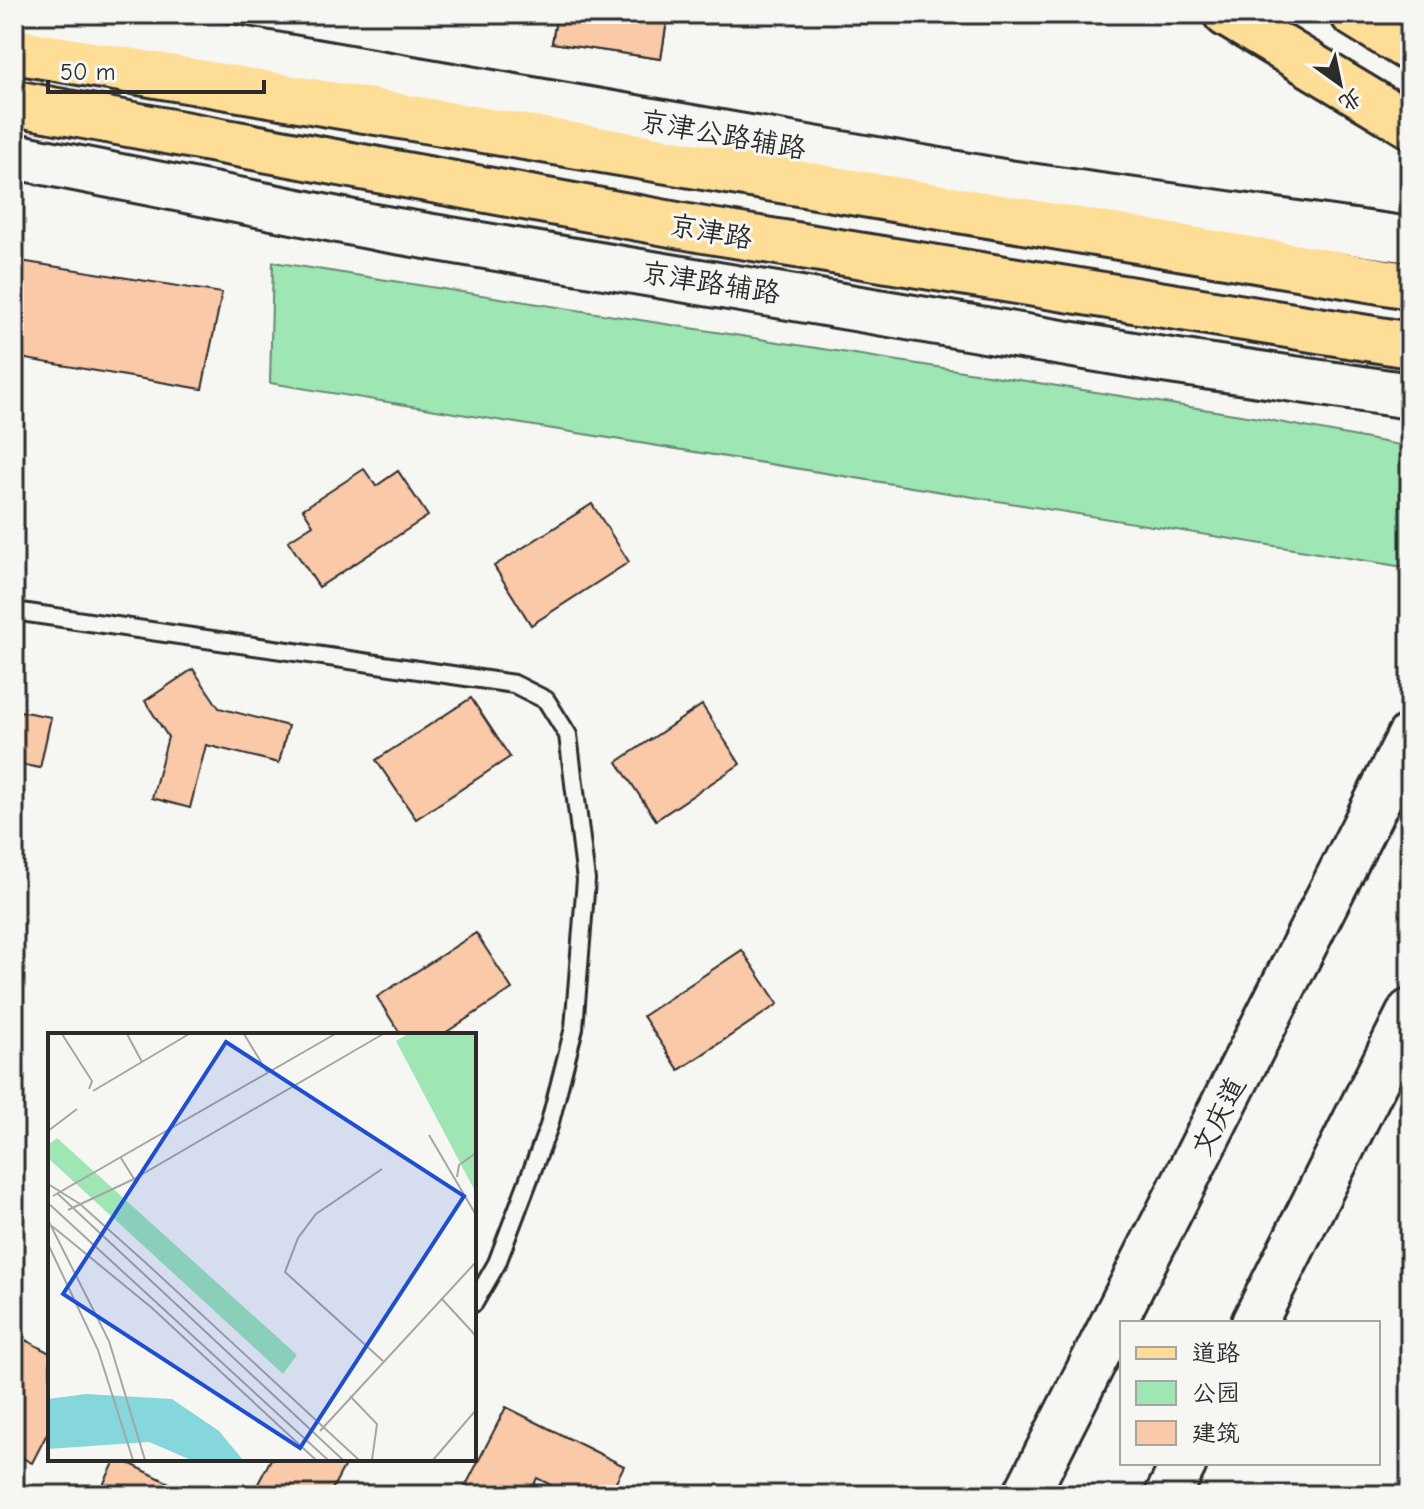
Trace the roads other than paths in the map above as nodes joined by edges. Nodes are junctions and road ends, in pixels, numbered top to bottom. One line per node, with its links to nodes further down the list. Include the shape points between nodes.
1 (39, 14): 9 (street, 京津公路辅路, via 1008,183)
2 (1226, 14): 7 (main road)
3 (1353, 14): 4 (main road)
4 (1410, 49)
5 (14, 51): 10 (main road)
6 (14, 103): 11 (main road, 京津路, via 704,230)
7 (1410, 125)
8 (14, 156): 12 (street, 京津路辅路, via 379,228 1157,359)
9 (1410, 240)
10 (1410, 286)
11 (1410, 345)
12 (1410, 396)
13 (14, 611): 16 (lane, via 514,684 546,700 568,735 586,880 574,1028 549,1126 497,1263)
14 (1410, 736): 18 (street, 文庆道)
15 (1410, 1012): 17 (street)
16 (476, 1300)
17 (1255, 1321)
18 (1026, 1495)

